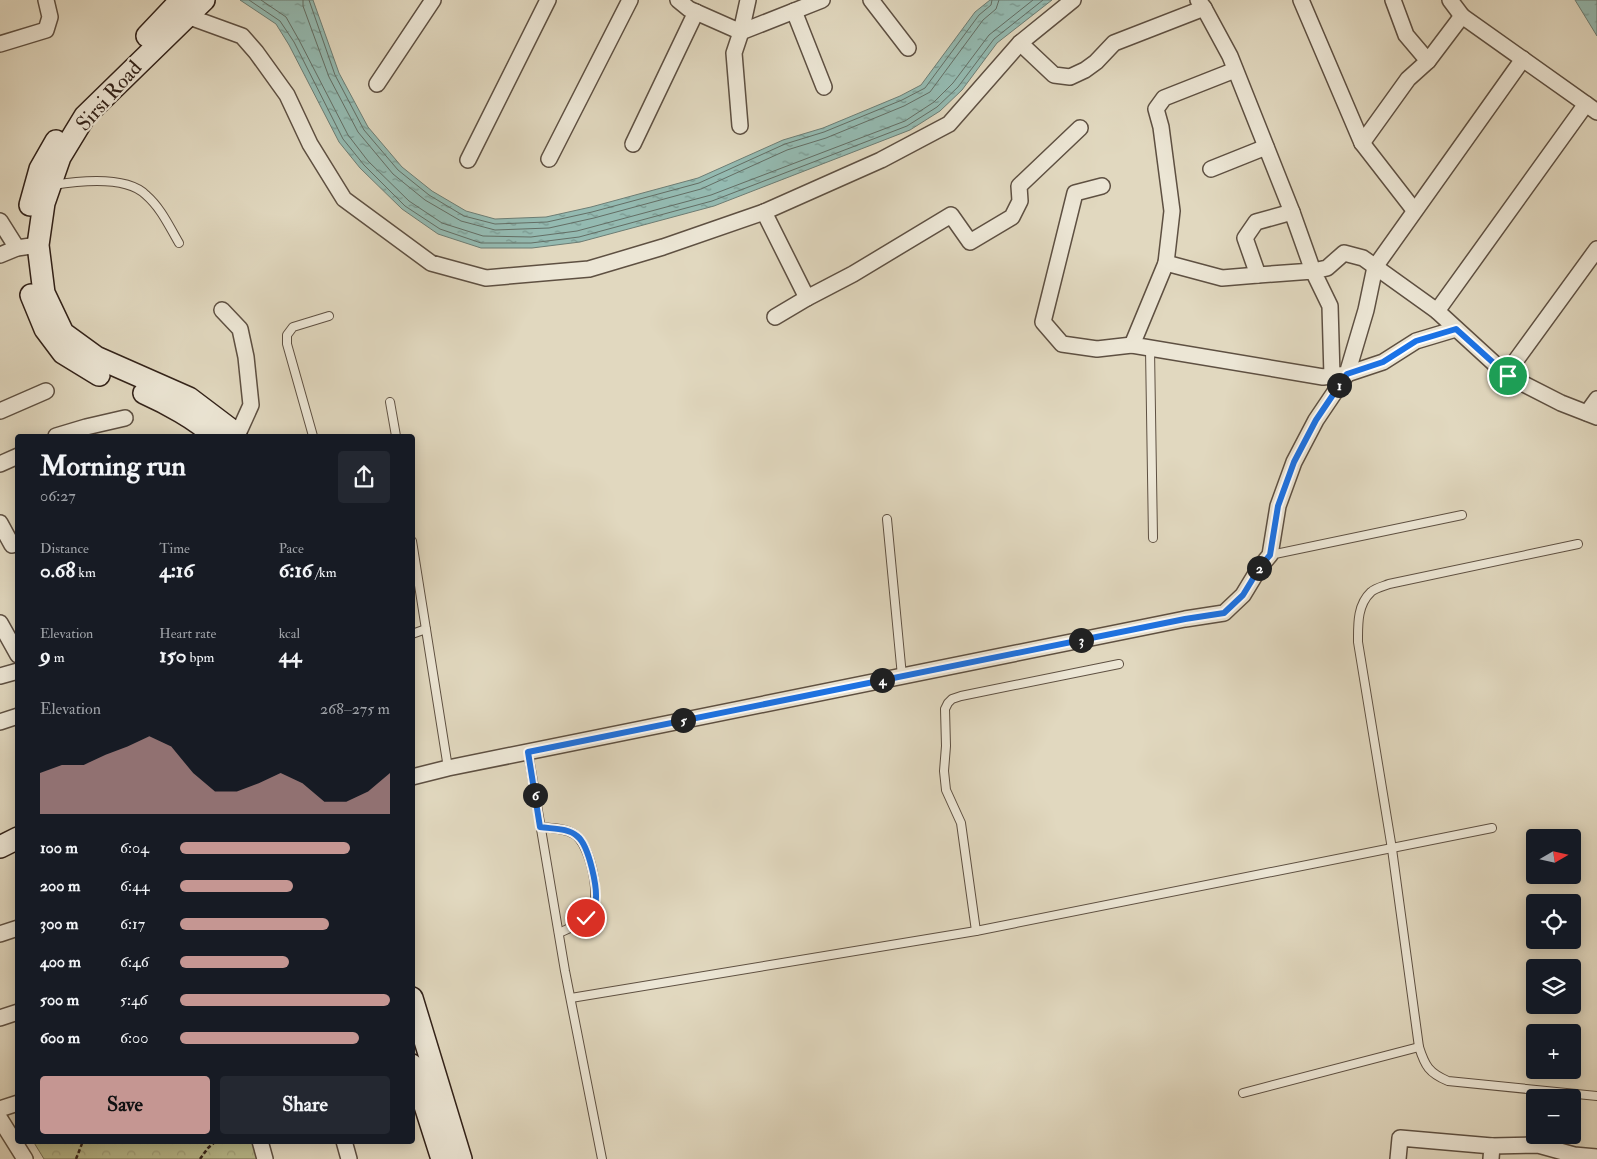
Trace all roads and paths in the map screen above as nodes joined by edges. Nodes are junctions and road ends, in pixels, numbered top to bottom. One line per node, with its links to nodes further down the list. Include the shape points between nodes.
1 (46, 0): 21 (street, via 50,17 46,30)
2 (204, 0): 15 (street, Sirsi Road)
3 (433, 0): 26 (street)
4 (548, 0): 35 (street)
5 (630, 0): 34 (street)
6 (678, 0): 17 (street)
7 (748, 0): 19 (street)
8 (822, 0): 16 (street)
9 (871, 0): 22 (street)
10 (1073, 0): 20 (street)
11 (1301, 0): 31 (street)
12 (1393, 0): 24 (street, via 1406,35)
13 (1450, 0): 18 (street)
14 (1201, 4): 20 (street, via 1114,43 1096,62 1070,77 1054,75); 25 (street)
15 (181, 5): 37 (street, Sirsi Road, via 85,116 60,157); 40 (street, via 242,36 287,95 310,144 344,200 431,263 486,278 589,269); 44 (street, Sirsi Road, via 66,123 40,169 27,216)
16 (794, 11): 19 (street); 27 (street)
17 (696, 12): 19 (street); 32 (street)
18 (1462, 16): 23 (street); 24 (street)
19 (741, 32): 29 (street, via 734,52)
20 (1020, 43): 40 (street, via 949,124 866,167)
21 (0, 44)
22 (908, 48)
23 (1523, 59): 28 (street); 39 (street)
24 (1428, 60): 31 (street, via 1408,79)
25 (1235, 70): 33 (street); 47 (street, via 1164,98 1156,109 1162,127 1172,211)
26 (377, 84)
27 (824, 87)
28 (1592, 108): 53 (street)
29 (740, 126)
30 (1080, 128): 51 (street, via 1019,186 1020,201 1012,217 970,242 950,215)
31 (1362, 143): 39 (street)
32 (633, 144)
33 (1266, 147): 36 (street); 41 (street)
34 (549, 159)
35 (468, 160)
36 (1211, 169)
37 (51, 185): 43 (lane, via 81,181 133,186 145,193 159,209); 44 (street, Sirsi Road, via 41,218)
38 (1102, 186): 57 (street, via 1075,193 1043,322 1062,344 1097,349)
39 (1414, 210): 48 (street)
40 (764, 212): 51 (street)
41 (1292, 212): 49 (street); 50 (street, via 1256,222 1245,238)
42 (0, 222): 44 (street)
43 (179, 242)
44 (27, 246): 46 (street); 69 (street, Sirsi Road, via 31,297 45,329 63,352 96,374 160,400); 70 (street, Sirsi Road, via 63,333 96,358 189,398)
45 (1597, 249): 60 (street)
46 (0, 255)
47 (1166, 262): 50 (street, via 1222,278); 57 (street)
48 (1375, 267): 49 (street, via 1363,258 1344,253 1327,268); 53 (street); 59 (street)
49 (1313, 272): 50 (street); 61 (street, via 1330,306)
50 (1258, 275)
51 (807, 298): 55 (street)
52 (222, 310): 71 (street, via 240,329 246,357 250,405)
53 (1437, 312): 56 (street)
54 (329, 316): 72 (lane, via 293,327 287,335)
55 (775, 317)
56 (1456, 329): 59 (street, via 1416,341 1383,362); 60 (street)
57 (1132, 346): 58 (street)
58 (1150, 349): 61 (street); 79 (lane)
59 (1347, 374): 61 (street); 82 (street, via 1316,420 1294,462 1278,506)
60 (1506, 374): 66 (street, via 1561,403)
61 (1332, 376)
62 (46, 391): 65 (street)
63 (1597, 399): 66 (street)
64 (390, 402): 73 (lane)
65 (0, 411)
66 (1592, 415)
67 (125, 418): 68 (street)
68 (64, 434)
69 (211, 434)
70 (234, 434)
71 (237, 434)
72 (313, 434)
73 (396, 434)
74 (15, 457): 75 (street)
75 (0, 464)
76 (1462, 516): 82 (lane)
77 (887, 519): 91 (lane)
78 (0, 524): 81 (street)
79 (1153, 538)
80 (1578, 544): 101 (lane, via 1389,584 1371,592 1362,605 1358,642)
81 (10, 547)
82 (1270, 555): 91 (street, via 1243,595 1224,613)
83 (415, 560): 85 (lane)
84 (0, 623): 87 (street)
85 (426, 629): 86 (lane); 95 (lane)
86 (415, 633)
87 (15, 649)
88 (1119, 664): 103 (lane, via 960,696 948,703 945,714 945,782 961,823)
89 (15, 673): 90 (street)
90 (0, 676)
91 (902, 676): 94 (street)
92 (15, 717): 93 (street)
93 (0, 722)
94 (528, 752): 95 (street); 98 (lane)
95 (448, 768): 96 (street)
96 (415, 777)
97 (15, 827): 100 (street)
98 (540, 827): 104 (lane); 104 (lane, via 567,831 581,839 592,871 596,895 592,912 578,924)
99 (1492, 828): 101 (lane)
100 (4, 840)
101 (1392, 849): 103 (lane); 110 (lane)
102 (15, 929): 105 (street)
103 (976, 931): 106 (lane)
104 (559, 933): 106 (lane)
105 (0, 934)
106 (571, 998): 132 (lane)
107 (415, 1008): 131 (street)
108 (15, 1013): 109 (street)
109 (0, 1018)
110 (1419, 1047): 112 (lane); 113 (lane, via 1428,1069 1448,1080)
111 (415, 1074): 130 (street)
112 (1243, 1093)
113 (1597, 1096)
114 (15, 1104): 115 (street)
115 (0, 1109)
116 (0, 1119): 117 (street)
117 (15, 1143)
118 (16, 1144): 125 (street)
119 (82, 1144): 126 (path)
120 (213, 1144): 127 (path)
121 (261, 1144): 128 (street)
122 (345, 1144): 129 (street)
123 (1492, 1153): 124 (street, via 1538,1145 1574,1155); 133 (street, via 1400,1138)
124 (1597, 1157)
125 (25, 1159)
126 (76, 1159)
127 (200, 1159)
128 (265, 1159)
129 (349, 1159)
130 (442, 1159)
131 (462, 1159)
132 (602, 1159)
133 (1398, 1159)

